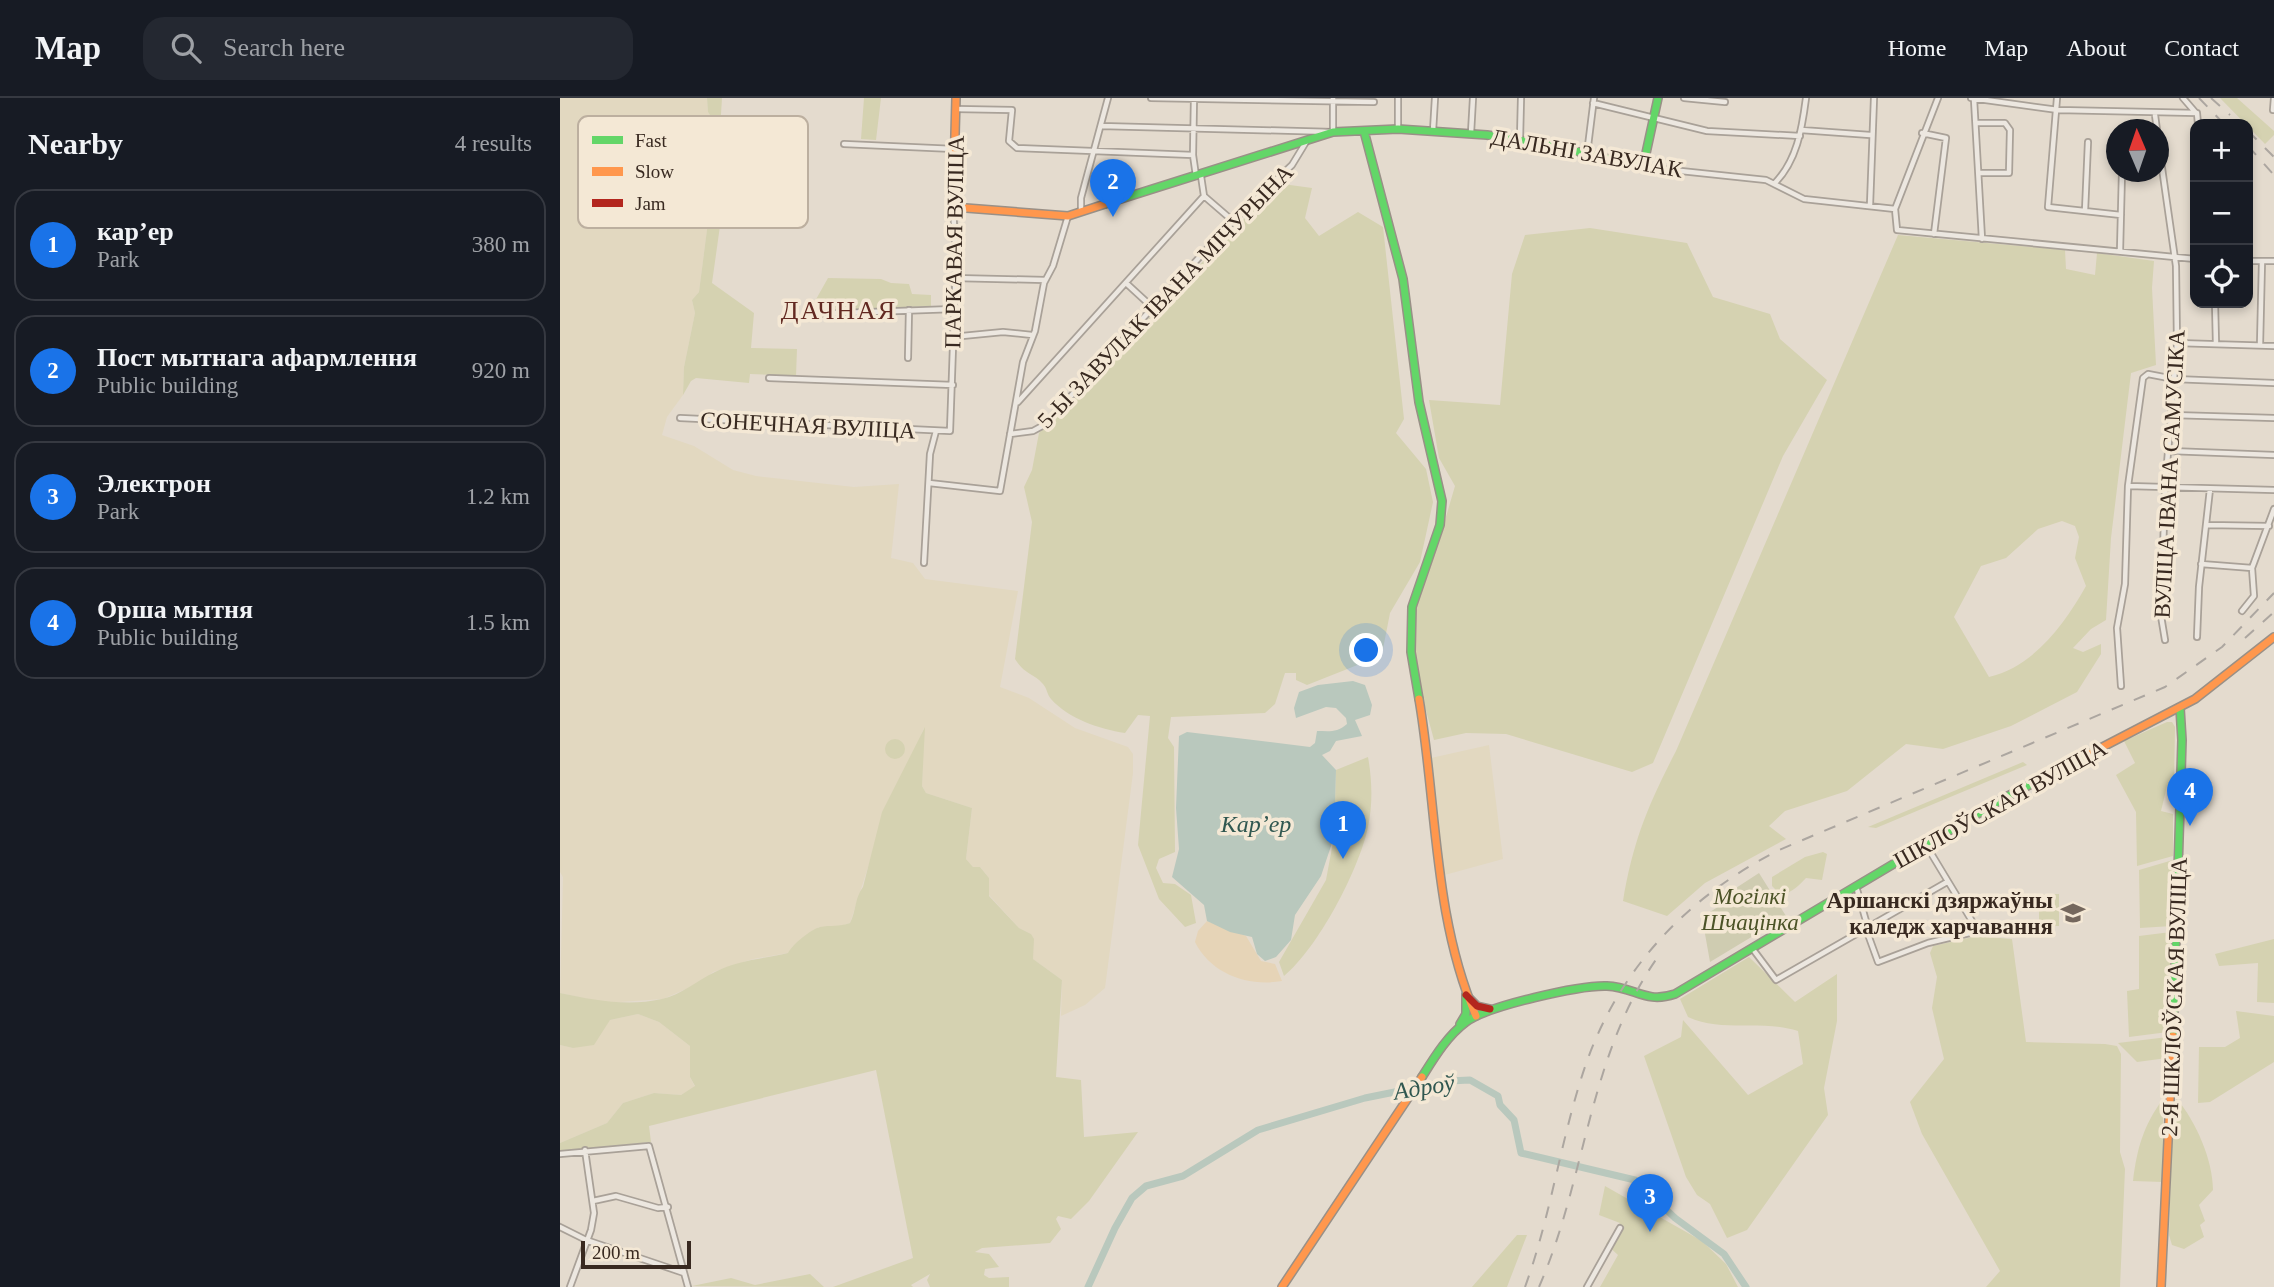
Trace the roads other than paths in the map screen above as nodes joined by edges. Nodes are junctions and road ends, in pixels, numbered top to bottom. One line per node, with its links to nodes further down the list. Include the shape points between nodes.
1 (956, 98): 22 (street, ПАРКАВАЯ ВУЛІЦА)
2 (1108, 98): 31 (street)
3 (1151, 98): 4 (street)
4 (1194, 98): 18 (street); 32 (street)
5 (1398, 98): 33 (street)
6 (1435, 98): 35 (street)
7 (1473, 98): 37 (street)
8 (1521, 98): 41 (street)
9 (1658, 98): 27 (street)
10 (1684, 98): 21 (street)
11 (1806, 98): 38 (street)
12 (1874, 98): 40 (street)
13 (1938, 98): 39 (street)
14 (1973, 98): 23 (street); 30 (street)
15 (2057, 98): 23 (street)
16 (2183, 98): 25 (street)
17 (2274, 98): 24 (street)
18 (1333, 99): 20 (street); 36 (street)
19 (1593, 101): 27 (street); 47 (street)
20 (1374, 102)
21 (1725, 102)
22 (956, 109): 45 (street, ПАРКАВАЯ ВУЛІЦА); 46 (street, via 1012,110 1009,141 1014,148)
23 (2058, 110): 26 (street); 60 (street, via 2048,207)
24 (2273, 110)
25 (2197, 113): 26 (street); 29 (street)
26 (2155, 115): 28 (street)
27 (1654, 119): 38 (street, via 1707,131); 49 (street)
28 (2156, 119)
29 (2198, 119)
30 (1976, 123): 50 (street); 50 (street, via 2005,124 2010,130 2009,173)
31 (1101, 126): 32 (street); 46 (street)
32 (1193, 128): 36 (street); 48 (street)
33 (1398, 129): 34 (street, ДАЛЬНІ ЗАВУЛАК); 35 (street, ДАЛЬНІ ЗАВУЛАК)
34 (1364, 131): 36 (street, ДАЛЬНІ ЗАВУЛАК); 123 (street, via 1403,279 1419,402 1443,501 1412,607 1410,639 1428,753 1436,857)
35 (1433, 131): 37 (street, ДАЛЬНІ ЗАВУЛАК)
36 (1334, 132): 42 (street, ДАЛЬНІ ЗАВУЛАК)
37 (1471, 133): 41 (street, ДАЛЬНІ ЗАВУЛАК)
38 (1801, 133): 40 (street); 54 (street, via 1790,165)
39 (1922, 133): 58 (street); 64 (street, via 1946,138)
40 (1871, 135): 56 (street)
41 (1520, 139): 47 (street, ДАЛЬНІ ЗАВУЛАК)
42 (1306, 140): 51 (street, ДАЛЬНІ ЗАВУЛАК); 63 (street, 5-Ы ЗАВУЛАК ІВАНА МІЧУРЫНА, via 1292,166)
43 (2088, 142): 60 (street)
44 (844, 144): 45 (street)
45 (955, 149): 57 (street, ПАРКАВАЯ ВУЛІЦА)
46 (1093, 152): 48 (street); 59 (street)
47 (1587, 154): 49 (street, ДАЛЬНІ ЗАВУЛАК)
48 (1193, 155): 51 (street)
49 (1643, 167): 54 (street, ДАЛЬНІ ЗАВУЛАК, via 1756,178)
50 (1980, 173): 65 (street)
51 (1199, 176): 55 (street); 59 (street, ДАЛЬНІ ЗАВУЛАК)
52 (2122, 182): 61 (street)
53 (2164, 182): 67 (street, ВУЛІЦА ІВАНА САМУСІКА)
54 (1774, 184): 56 (street, ДАЛЬНІ ЗАВУЛАК, via 1804,199)
55 (1204, 196): 63 (street); 74 (street)
56 (1870, 205): 58 (street, ДАЛЬНІ ЗАВУЛАК)
57 (953, 207): 62 (street); 72 (street, ПАРКАВАЯ ВУЛІЦА)
58 (1895, 209): 64 (street, via 1897,230)
59 (1081, 212): 62 (street, ДАЛЬНІ ЗАВУЛАК)
60 (2085, 212): 61 (street)
61 (2121, 215): 66 (street)
62 (1068, 216): 73 (street)
63 (1233, 221): 75 (street, 5-Ы ЗАВУЛАК ІВАНА МІЧУРЫНА)
64 (1934, 234): 65 (street)
65 (1982, 239): 66 (street)
66 (2120, 251): 67 (street)
67 (2175, 258): 68 (street); 82 (street, ВУЛІЦА ІВАНА САМУСІКА)
68 (2190, 259)
69 (2253, 261): 70 (street)
70 (2262, 261): 71 (street); 84 (street)
71 (2274, 261)
72 (954, 278): 73 (street); 77 (street, ПАРКАВАЯ ВУЛІЦА)
73 (1045, 280): 80 (street)
74 (1126, 283): 75 (street); 92 (street)
75 (1151, 306): 98 (street, 5-Ы ЗАВУЛАК ІВАНА МІЧУРЫНА, via 1044,425)
76 (2215, 308): 83 (street)
77 (954, 309): 78 (street); 81 (street, ПАРКАВАЯ ВУЛІЦА)
78 (909, 310): 79 (street); 86 (street)
79 (813, 314)
80 (1032, 335): 81 (street, via 1003,332); 91 (street)
81 (952, 337): 90 (street, ПАРКАВАЯ ВУЛІЦА)
82 (2177, 343): 83 (street); 88 (street, ВУЛІЦА ІВАНА САМУСІКА)
83 (2216, 344): 84 (street)
84 (2260, 345): 85 (street)
85 (2274, 346)
86 (908, 358)
87 (769, 379): 90 (street)
88 (2174, 379): 89 (street); 94 (street, ВУЛІЦА ІВАНА САМУСІКА); 102 (street, via 2148,374 2143,378)
89 (2274, 383)
90 (953, 385): 97 (street, ПАРКАВАЯ ВУЛІЦА, via 952,427)
91 (1018, 392): 92 (street); 93 (street)
92 (1024, 396): 93 (street)
93 (1018, 402): 98 (street)
94 (2172, 415): 96 (street); 99 (street, ВУЛІЦА ІВАНА САМУСІКА)
95 (680, 418): 97 (street, СОНЕЧНАЯ ВУЛІЦА)
96 (2274, 418)
97 (936, 431): 101 (street)
98 (1010, 433): 101 (street, via 1000,491)
99 (2170, 451): 100 (street); 103 (street, ВУЛІЦА ІВАНА САМУСІКА)
100 (2274, 455)
101 (929, 483): 109 (street)
102 (2128, 486): 103 (street); 116 (street, via 2125,584 2117,628)
103 (2165, 488): 104 (street); 115 (street, ВУЛІЦА ІВАНА САМУСІКА, via 2161,616)
104 (2210, 489): 105 (street); 107 (street)
105 (2274, 490)
106 (2274, 509): 108 (street)
107 (2207, 525): 108 (street); 110 (street)
108 (2269, 526): 111 (street)
109 (924, 563)
110 (2201, 564): 111 (street); 113 (street)
111 (2252, 568): 112 (street, via 2254,596)
112 (2242, 611)
113 (2197, 637)
114 (2274, 637): 117 (street, ШКЛОЎСКАЯ ВУЛІЦА)
115 (2165, 640)
116 (2121, 686)
117 (2180, 708): 118 (street, ШКЛОЎСКАЯ ВУЛІЦА, via 2049,773); 139 (street, 2-Я ШКЛОЎСКАЯ ВУЛІЦА, via 2176,953)
118 (1926, 845): 119 (street); 120 (street, ШКЛОЎСКАЯ ВУЛІЦА)
119 (1947, 882): 121 (street); 121 (street, via 1978,931 1927,943 1878,962)
120 (1856, 885): 121 (street); 122 (street, ШКЛОЎСКАЯ ВУЛІЦА)
121 (1867, 929): 122 (street, via 1776,980)
122 (1752, 948): 124 (street, ШКЛОЎСКАЯ ВУЛІЦА, via 1666,998 1647,1000 1617,987 1600,986)
123 (1466, 998): 124 (street, via 1477,1006); 125 (street); 126 (street, via 1465,1016)
124 (1497, 1009): 125 (street, ШКЛОЎСКАЯ ВУЛІЦА)
125 (1474, 1017): 126 (street)
126 (1455, 1031): 137 (street)
127 (585, 1150): 128 (street); 129 (street); 130 (street, via 645,1145)
128 (560, 1153)
129 (593, 1201): 130 (street, via 616,1196); 133 (street)
130 (668, 1207): 134 (street)
131 (560, 1227): 133 (street)
132 (1620, 1228): 138 (street)
133 (586, 1240): 134 (street); 135 (street)
134 (684, 1273): 136 (street)
135 (570, 1287)
136 (688, 1287)
137 (1282, 1287)
138 (1587, 1287)
139 (2161, 1287)

